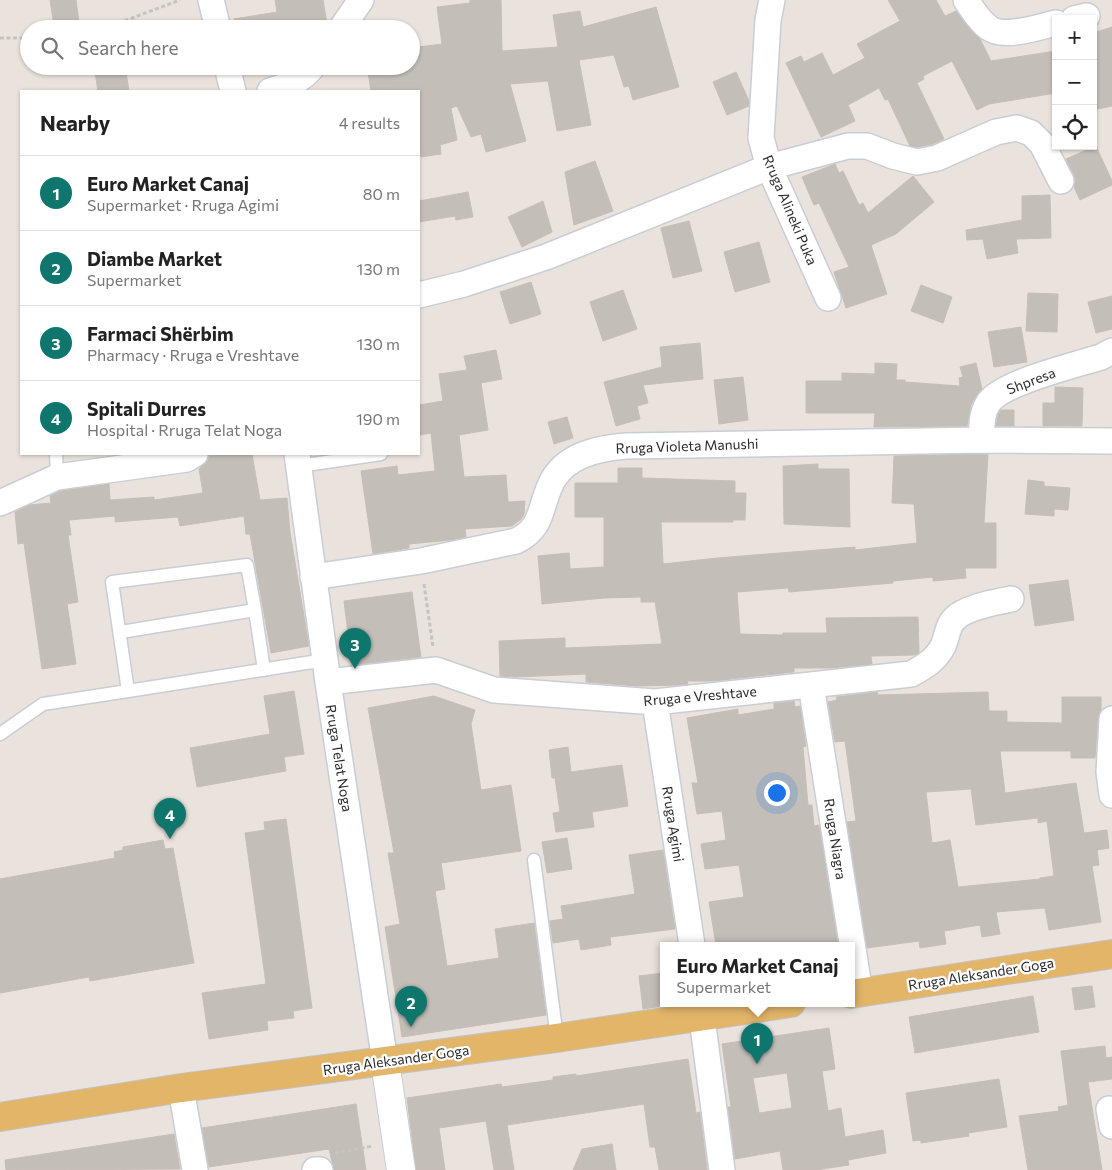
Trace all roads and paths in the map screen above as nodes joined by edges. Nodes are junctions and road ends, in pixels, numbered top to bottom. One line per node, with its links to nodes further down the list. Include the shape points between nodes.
1 (180, 0): 6 (path)
2 (211, 0): 7 (street)
3 (361, 0): 8 (street)
4 (772, 0): 16 (street, Rruga Alineki Puka, via 761,138)
5 (966, 0): 9 (street, via 989,28 1000,32)
6 (127, 20)
7 (216, 20)
8 (347, 20)
9 (1052, 24)
10 (0, 38): 11 (path)
11 (20, 38)
12 (229, 75): 14 (street)
13 (305, 75): 15 (street, via 291,85)
14 (233, 90)
15 (274, 90)
16 (769, 167): 17 (street, via 848,146 867,146 917,162 937,158 996,132 1017,128 1031,133 1042,144); 18 (street, via 546,257); 19 (street, Rruga Alineki Puka)
17 (1062, 181)
18 (420, 295)
19 (828, 298)
20 (1112, 351): 21 (street, Shpresa, via 1004,390 990,402 983,414)
21 (981, 440): 22 (street, Rruga Violeta Manushi); 28 (street, Rruga Violeta Manushi, via 601,448 580,456 554,478 535,527 528,536)
22 (1112, 441)
23 (193, 455): 26 (street, via 187,458)
24 (367, 455): 25 (lane)
25 (298, 460): 29 (street, Rruga Telat Noga)
26 (56, 466): 27 (street)
27 (0, 503)
28 (421, 561): 29 (street, Rruga Violeta Manushi); 34 (path)
29 (313, 577): 35 (street, Rruga Telat Noga)
30 (1011, 599): 36 (street, Rruga e Vreshtave, via 958,616 947,630 943,646 928,665 911,674)
31 (255, 610): 32 (lane); 32 (lane, via 247,565 112,582); 33 (lane)
32 (121, 632): 37 (lane)
33 (264, 670): 35 (lane); 37 (lane)
34 (436, 670): 35 (street, Rruga e Vreshtave); 38 (street, Rruga e Vreshtave, via 494,690)
35 (327, 671): 50 (street, Rruga Telat Noga)
36 (811, 685): 38 (street, Rruga e Vreshtave); 44 (street, Rruga Niagra)
37 (128, 691): 40 (lane, via 43,704)
38 (655, 702): 43 (street, Rruga Agimi)
39 (1112, 719): 41 (street)
40 (0, 734)
41 (1111, 779)
42 (534, 860): 49 (lane)
43 (692, 942)
44 (848, 942)
45 (1112, 954): 46 (main road, Rruga Aleksander Goga)
46 (855, 994)
47 (731, 1007): 48 (main road, Rruga Aleksander Goga)
48 (701, 1009): 49 (main road, Rruga Aleksander Goga); 57 (street)
49 (557, 1038): 50 (main road, Rruga Aleksander Goga)
50 (385, 1062): 51 (main road, Rruga Aleksander Goga); 53 (street)
51 (181, 1088): 52 (main road, Rruga Aleksander Goga); 54 (street)
52 (0, 1118)
53 (397, 1142): 55 (path, via 325,1155); 56 (street)
54 (195, 1170)
55 (318, 1170)
56 (401, 1170)
57 (722, 1170)

